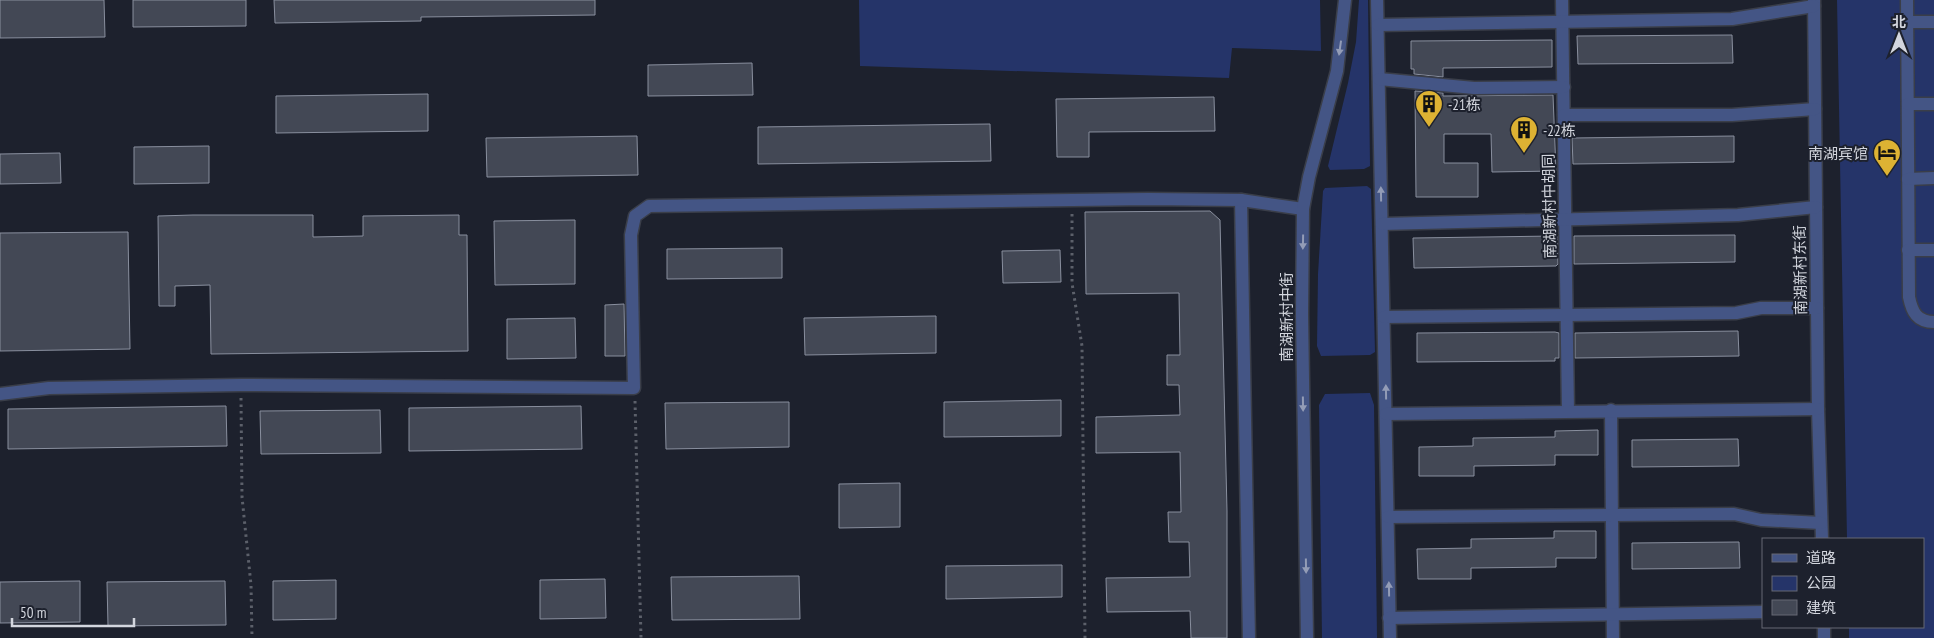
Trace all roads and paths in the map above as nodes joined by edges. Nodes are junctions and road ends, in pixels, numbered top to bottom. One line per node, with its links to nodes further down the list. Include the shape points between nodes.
1 (1345, 0): 21 (street, 南湖新村中街, one-way to 21, via 1337,71 1308,177)
2 (1377, 0): 9 (street)
3 (1562, 0): 6 (street, 南湖新村中胡同)
4 (1907, 0): 7 (street)
5 (1814, 3): 6 (street, via 1732,19); 14 (street, 南湖新村东街)
6 (1563, 22): 9 (street); 11 (street, 南湖新村中胡同)
7 (1907, 22): 8 (street); 12 (street)
8 (1934, 22)
9 (1378, 25): 10 (street)
10 (1379, 78): 11 (street, via 1474,88); 23 (street, one-way to 10)
11 (1564, 87): 15 (street, 南湖新村中胡同)
12 (1908, 104): 13 (street); 17 (street)
13 (1934, 104)
14 (1815, 109): 15 (street, via 1732,115); 20 (street, 南湖新村东街)
15 (1564, 115): 22 (street, 南湖新村中胡同)
16 (1934, 178): 17 (street)
17 (1908, 179): 24 (street)
18 (1072, 200): 19 (street); 31 (street, via 649,206 635,216 631,235); 46 (path, via 1072,283 1082,346)
19 (1241, 200): 21 (street); 47 (street)
20 (1816, 207): 22 (street, via 1738,215); 26 (street, 南湖新村东街)
21 (1303, 209): 48 (street, 南湖新村中街, one-way to 48)
22 (1566, 220): 23 (street); 27 (street, 南湖新村中胡同)
23 (1382, 224): 28 (street)
24 (1908, 250): 25 (street); 29 (street, via 1911,309 1918,318)
25 (1934, 250)
26 (1817, 308): 27 (street, via 1760,308 1736,313); 33 (street, 南湖新村东街)
27 (1567, 315): 28 (street); 35 (street, 南湖新村中胡同)
28 (1384, 317): 36 (street, one-way to 28)
29 (1934, 322)
30 (241, 385): 31 (street); 32 (street, via 49,388); 44 (path, via 242,497 251,585)
31 (634, 388): 45 (path)
32 (0, 394)
33 (1818, 409): 34 (street); 39 (street, 南湖新村东街)
34 (1611, 410): 35 (street); 37 (street)
35 (1568, 411): 36 (street)
36 (1386, 414): 38 (street)
37 (1612, 514): 38 (street); 39 (street, via 1734,514 1761,520); 42 (street)
38 (1388, 517): 43 (street, one-way to 38)
39 (1821, 524): 40 (street, 南湖新村东街)
40 (1822, 538)
41 (1762, 612): 42 (street)
42 (1613, 615): 43 (street); 50 (street)
43 (1389, 618): 49 (street)
44 (252, 638)
45 (642, 638)
46 (1085, 638)
47 (1249, 638)
48 (1307, 638)
49 (1390, 638)
50 (1613, 638)

